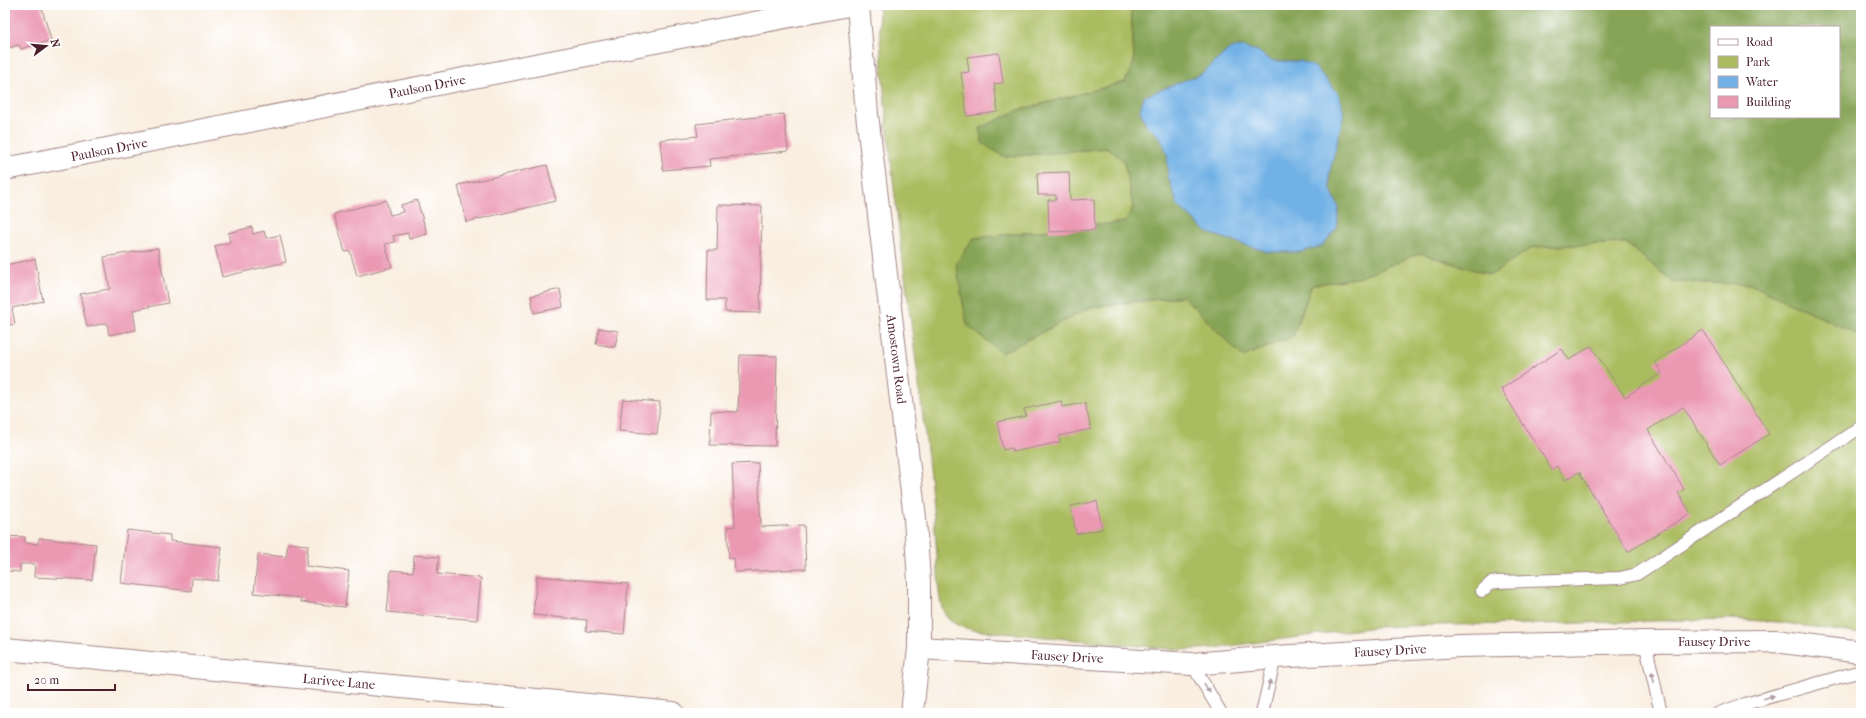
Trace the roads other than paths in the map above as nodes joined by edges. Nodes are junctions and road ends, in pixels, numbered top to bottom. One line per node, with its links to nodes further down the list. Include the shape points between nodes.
1 (848, 5): 3 (street, Paulson Drive)
2 (858, 5): 7 (street, Amostown Road, via 867,114 915,518 919,582)
3 (5, 169)
4 (1861, 427): 5 (lane, via 1637,574 1620,578 1497,582 1491,583)
5 (1482, 591)
6 (1645, 642): 9 (street, Fausey Drive, via 1775,641); 10 (street, Fausey Drive, via 1460,646); 17 (lane, one-way to 6)
7 (919, 648): 11 (street, Fausey Drive); 14 (street, Amostown Road)
8 (5, 649): 13 (street, Larivee Lane)
9 (1861, 652)
10 (1276, 657): 11 (street, Fausey Drive); 16 (lane, one-way to 10)
11 (1192, 664): 15 (lane, one-way to 15)
12 (1861, 671): 18 (lane, one-way to 12)
13 (673, 713)
14 (912, 713)
15 (1221, 713)
16 (1262, 713)
17 (1661, 713)
18 (1719, 713)

